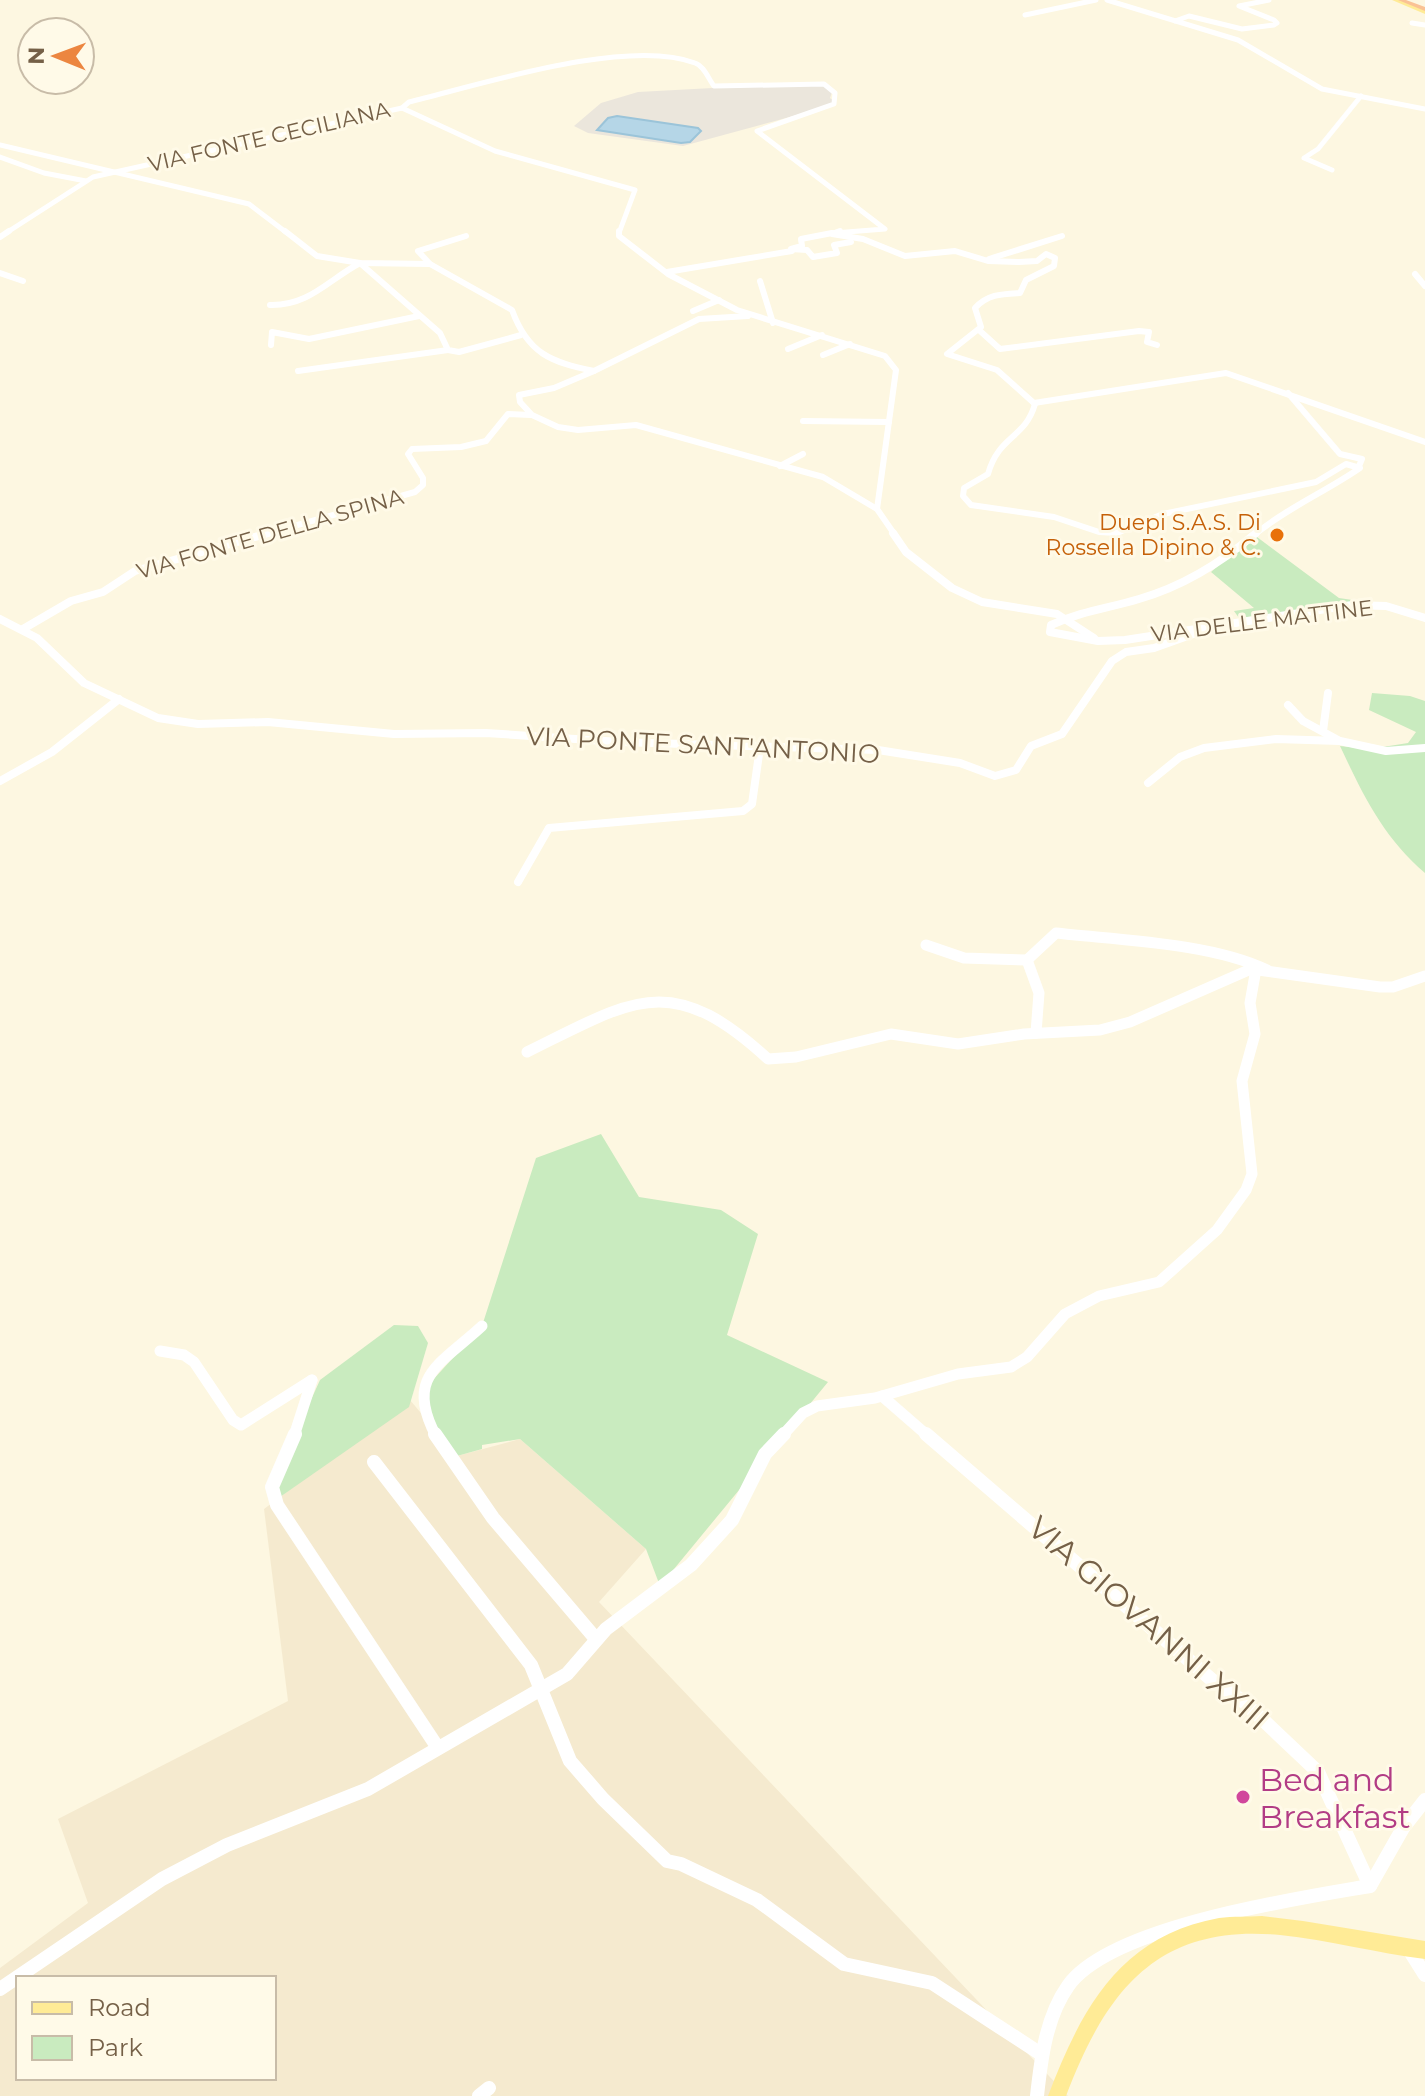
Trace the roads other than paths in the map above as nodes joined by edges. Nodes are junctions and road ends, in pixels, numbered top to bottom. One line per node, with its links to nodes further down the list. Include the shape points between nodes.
1 (1096, 0): 8 (street)
2 (1107, 0): 9 (street)
3 (1269, 0): 9 (street, via 1239,6 1274,20 1274,25 1242,29 1189,16)
4 (1395, 0): 7 (main road)
5 (1401, 0): 7 (highway)
6 (1410, 0): 7 (highway)
7 (1425, 8)
8 (1025, 15)
9 (1175, 21): 12 (street, via 1238,40 1322,89)
10 (1412, 23): 11 (street)
11 (1425, 25)
12 (1361, 96): 14 (street); 17 (street, via 1318,149 1304,158)
13 (402, 108): 18 (street, VIA FONTE CECILIANA); 20 (street, via 409,102 617,56 694,62 714,86 824,84 835,93 834,104 757,131 885,229); 29 (street, VIA FONTE CECILIANA, via 495,151 635,190 619,236)
14 (1425, 109)
15 (0, 145): 18 (street)
16 (0, 157): 19 (street)
17 (1332, 170)
18 (114, 172): 19 (street); 27 (street, via 249,204 317,256)
19 (86, 181): 23 (street)
20 (832, 233): 24 (street); 25 (street, via 801,239 802,246)
21 (466, 236): 28 (street, via 418,251)
22 (1062, 236): 26 (street)
23 (0, 237)
24 (873, 243): 25 (street, via 842,242 829,256); 26 (street, via 899,255 955,251)
25 (792, 251): 29 (street)
26 (984, 260): 41 (street, via 1032,262 1048,254 1056,261 1026,280 1020,293 981,300 975,308)
27 (360, 263): 28 (street); 36 (street, via 294,306); 38 (street)
28 (430, 264): 42 (street, via 512,310)
29 (667, 272): 35 (street, VIA FONTE CECILIANA)
30 (0, 273): 32 (street)
31 (1415, 274): 34 (street)
32 (23, 281)
33 (760, 281): 40 (street)
34 (1425, 286)
35 (719, 300): 37 (street); 39 (street, VIA FONTE CECILIANA)
36 (270, 305)
37 (693, 311)
38 (419, 316): 45 (street, via 309,339 272,332); 48 (street, via 440,333)
39 (750, 316): 40 (street, VIA FONTE CECILIANA); 51 (street, VIA FONTE CECILIANA, via 699,319)
40 (773, 323): 43 (street, VIA FONTE CECILIANA)
41 (979, 330): 46 (street, via 1000,349 1139,331 1149,332 1147,342); 53 (street, via 948,356 997,370)
42 (521, 335): 48 (street, via 459,352); 51 (street, via 556,363)
43 (822, 335): 44 (street, VIA FONTE CECILIANA); 47 (street)
44 (850, 344): 49 (street); 56 (street, VIA FONTE CECILIANA, via 885,356 896,370)
45 (271, 345)
46 (1157, 345)
47 (788, 349)
48 (448, 350): 50 (street)
49 (823, 355)
50 (298, 371)
51 (594, 371): 54 (street, via 554,388 519,395)
52 (1288, 393): 53 (street, via 1226,373); 58 (street); 61 (street, via 1340,454 1362,459)
53 (1034, 403): 61 (street, via 1034,416 994,452 988,474 964,488 971,505 1117,533 1163,514 1306,485 1346,464)
54 (532, 415): 60 (street, via 578,430 636,425); 67 (street, VIA FONTE DELLA SPINA, via 508,414 495,434 475,445 412,449 408,454 423,478 415,492 135,571)
55 (803, 421): 56 (street)
56 (889, 424): 57 (street); 62 (street, VIA FONTE CECILIANA)
57 (872, 427)
58 (1425, 442)
59 (803, 454): 60 (street)
60 (780, 466): 62 (street, via 833,481)
61 (1359, 466): 65 (street, via 1357,473 1320,496 1282,512 1207,571 1161,592 1094,607)
62 (877, 509): 65 (street, via 906,552 952,588 982,602 1057,614)
63 (1425, 618): 66 (street, VIA DELLE MATTINE, via 1369,604)
64 (0, 619): 67 (street)
65 (1062, 621): 68 (street); 68 (street, VIA DELLE MATTINE, via 1049,627 1050,632)
66 (1225, 624): 68 (street, VIA DELLE MATTINE); 74 (street, VIA PONTE SANT'ANTONIO, via 1126,652 1112,661 1062,734 1031,746 1018,770 1004,776 878,750)
67 (23, 629): 70 (street, VIA PONTE SANT'ANTONIO, via 84,683)
68 (1098, 641)
69 (1328, 693): 72 (street)
70 (119, 699): 74 (street, VIA PONTE SANT'ANTONIO, via 158,718 198,724 268,722 367,732); 76 (street, via 52,752)
71 (1288, 705): 72 (street)
72 (1323, 731): 73 (street)
73 (1340, 741): 75 (street, via 1386,751); 77 (street, via 1276,739 1204,748 1180,757)
74 (760, 747): 78 (street, via 752,804 743,811 549,828)
75 (1425, 748)
76 (0, 781)
77 (1148, 783)
78 (518, 882)
79 (926, 945): 80 (street, via 964,958)
80 (1027, 960): 82 (street, via 1056,933 1247,960); 84 (street, via 1039,993)
81 (1256, 969): 82 (street); 84 (street, via 1111,1028); 88 (street, via 1250,1003 1255,1034 1242,1081 1252,1174 1217,1230 1159,1282 1099,1296 1065,1314 1027,1357 1011,1367 958,1374)
82 (1268, 971): 83 (street, via 1380,987)
83 (1425, 976)
84 (1036, 1033): 85 (street, via 958,1044 891,1034 768,1059 699,1009 659,999 615,1009)
85 (527, 1052)
86 (482, 1326): 90 (street, via 433,1375 421,1393 421,1413 454,1467)
87 (160, 1351): 92 (street, via 194,1362 241,1425 312,1380 272,1487 277,1505)
88 (882, 1396): 90 (street, via 817,1406 789,1425 765,1454 732,1520 691,1565); 94 (street, VIA GIOVANNI XXIII, via 1244,1702 1318,1772)
89 (374, 1462): 91 (street)
90 (596, 1639): 91 (street, via 567,1674)
91 (544, 1689): 92 (street); 98 (street, via 569,1760 667,1861 757,1900 844,1964 932,1983)
92 (438, 1748): 97 (street, via 368,1789 227,1845 162,1879)
93 (1425, 1800): 94 (street)
94 (1370, 1886): 98 (street, via 1229,1910 1136,1942 1069,1985)
95 (1416, 1949): 96 (street); 100 (main road, via 1264,1925 1234,1925 1174,1939 1148,1954 1100,2000 1072,2052)
96 (1425, 1975)
97 (19, 1976)
98 (1041, 2054): 99 (street)
99 (1037, 2096)
100 (1057, 2096)

